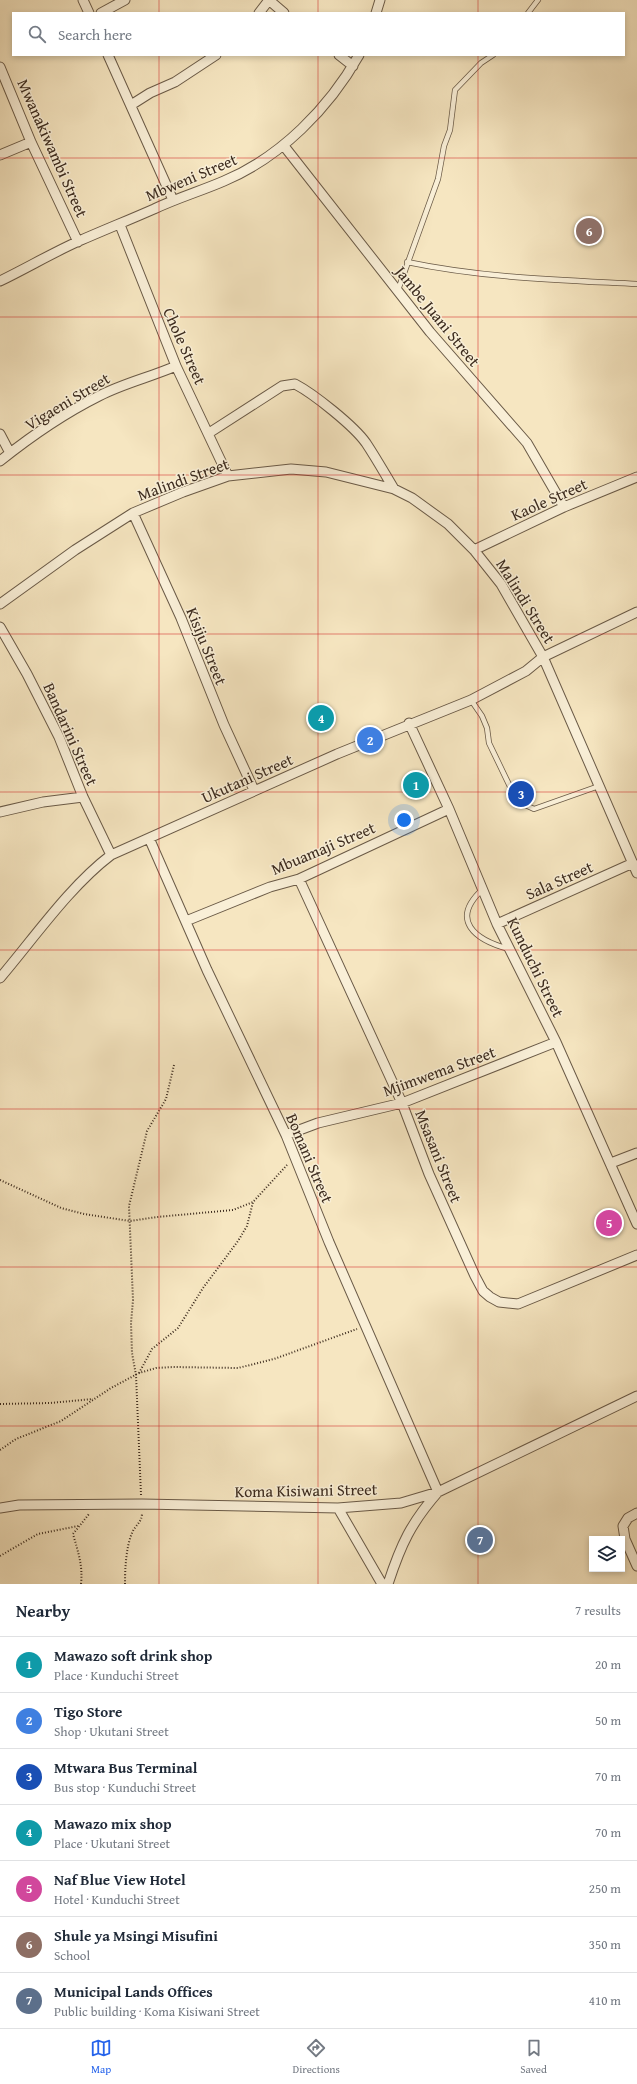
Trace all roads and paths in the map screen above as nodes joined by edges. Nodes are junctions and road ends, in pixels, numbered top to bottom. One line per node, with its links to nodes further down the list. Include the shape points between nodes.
1 (83, 0): 6 (street)
2 (125, 0): 7 (street)
3 (269, 0): 8 (street); 9 (street)
4 (380, 0): 10 (street)
5 (538, 0): 11 (lane)
6 (89, 12)
7 (103, 12)
8 (260, 12)
9 (283, 12)
10 (376, 12)
11 (529, 12)
12 (108, 56): 19 (street)
13 (214, 56): 19 (street, via 175,82)
14 (340, 56): 17 (street)
15 (358, 56): 17 (street, Mbweni Street)
16 (492, 56): 26 (lane, via 481,63 455,90 450,130 444,146 438,179)
17 (353, 66): 21 (street, Mbweni Street, via 310,121)
18 (0, 67): 20 (street, Mwanakiwambi Street)
19 (131, 105): 23 (street)
20 (31, 142): 22 (street); 25 (street, Mwanakiwambi Street)
21 (284, 146): 23 (street, Mbweni Street, via 257,165 225,181); 29 (street, Jambe Juani Street)
22 (0, 155)
23 (173, 200): 24 (street, Mbweni Street)
24 (120, 225): 25 (street, Mbweni Street); 30 (street, Chole Street)
25 (78, 242): 27 (street, Mbweni Street)
26 (407, 262): 28 (lane, via 447,271 492,276); 29 (lane)
27 (0, 281)
28 (637, 284)
29 (398, 290): 38 (street, Jambe Juani Street, via 440,344 527,443)
30 (176, 366): 31 (street, Chole Street); 33 (street, Vigaeni Street, via 98,396)
31 (209, 433): 35 (street, Chole Street); 37 (street, via 282,386 294,384 303,388 346,423 365,442)
32 (0, 434): 33 (street)
33 (10, 453): 34 (street, Vigaeni Street)
34 (0, 461)
35 (228, 476): 37 (street, Malindi Street, via 305,470 326,472); 39 (street, Malindi Street)
36 (637, 477): 38 (street, Kaole Street)
37 (394, 489): 40 (street, Malindi Street, via 412,498 448,524)
38 (564, 507): 40 (street, Kaole Street)
39 (133, 513): 41 (street, Malindi Street, via 75,550); 48 (street, Kisiju Street)
40 (474, 550): 44 (street, Malindi Street, via 501,584)
41 (0, 604)
42 (637, 612): 44 (street, Ukutani Street)
43 (0, 627): 49 (street, Bandarini Street, via 28,674 59,737)
44 (543, 657): 45 (street, Ukutani Street, via 526,671); 47 (street, Malindi Street)
45 (471, 700): 46 (street, Ukutani Street); 47 (lane, via 482,716 489,743 517,801 534,809)
46 (410, 723): 48 (street, Ukutani Street); 50 (street, Kunduchi Street)
47 (599, 786): 54 (street, Malindi Street)
48 (254, 790): 52 (street, Ukutani Street)
49 (83, 797): 51 (street, via 43,802); 53 (street, Bandarini Street)
50 (449, 809): 56 (street, Mbuamaji Street); 57 (street, Kunduchi Street)
51 (0, 812)
52 (149, 838): 53 (street, Ukutani Street); 58 (street, Bomani Street)
53 (111, 855): 61 (street, Ukutani Street, via 96,866)
54 (633, 863): 55 (street, Malindi Street); 59 (street, Sala Street)
55 (637, 873)
56 (299, 878): 58 (street, Mbuamaji Street); 64 (street, Msasani Street)
57 (482, 889): 59 (street, Kunduchi Street); 60 (lane, via 466,911 470,927 480,938)
58 (186, 921): 65 (street, Bomani Street)
59 (497, 924): 60 (street, Kunduchi Street)
60 (510, 949): 62 (street, Kunduchi Street)
61 (1, 973)
62 (556, 1042): 64 (street, Mjimwema Street); 68 (street, Kunduchi Street)
63 (174, 1065): 71 (path, via 166,1099 148,1127 144,1140 143,1152 132,1186)
64 (402, 1103): 65 (street, Mjimwema Street, via 318,1123); 73 (street, Msasani Street, via 461,1249 483,1291 490,1297 498,1302 518,1304)
65 (286, 1135): 67 (street, Bomani Street)
66 (637, 1152): 68 (street)
67 (294, 1157): 70 (path); 74 (street, Bomani Street)
68 (611, 1163): 72 (street, Kunduchi Street)
69 (0, 1180): 71 (path, via 61,1208)
70 (254, 1202): 71 (path, via 233,1210 157,1216); 75 (path, via 247,1226 238,1241 181,1323 152,1349)
71 (130, 1221): 76 (path, via 132,1353)
72 (637, 1224)
73 (637, 1255)
74 (366, 1326): 75 (path, via 274,1359 238,1368 174,1366); 81 (street, Bomani Street)
75 (139, 1373): 76 (path)
76 (136, 1375): 78 (path); 83 (path)
77 (637, 1396): 81 (street, Koma Kisiwani Street)
78 (94, 1399): 79 (path); 80 (path, via 61,1421 16,1439)
79 (0, 1404)
80 (0, 1450)
81 (438, 1492): 85 (street, Koma Kisiwani Street, via 401,1503); 93 (street, via 410,1528)
82 (97, 1504): 83 (street, Koma Kisiwani Street); 84 (street, Koma Kisiwani Street, via 19,1505); 87 (path)
83 (142, 1504): 85 (street, Koma Kisiwani Street); 91 (path, via 142,1520 132,1531 130,1539)
84 (0, 1508)
85 (338, 1508): 92 (street)
86 (637, 1513): 89 (street, via 628,1518 623,1526 625,1539)
87 (79, 1526): 88 (path, via 38,1534); 90 (path, via 73,1534 81,1557)
88 (0, 1556)
89 (637, 1566)
90 (81, 1584)
91 (125, 1584)
92 (382, 1584)
93 (388, 1584)

